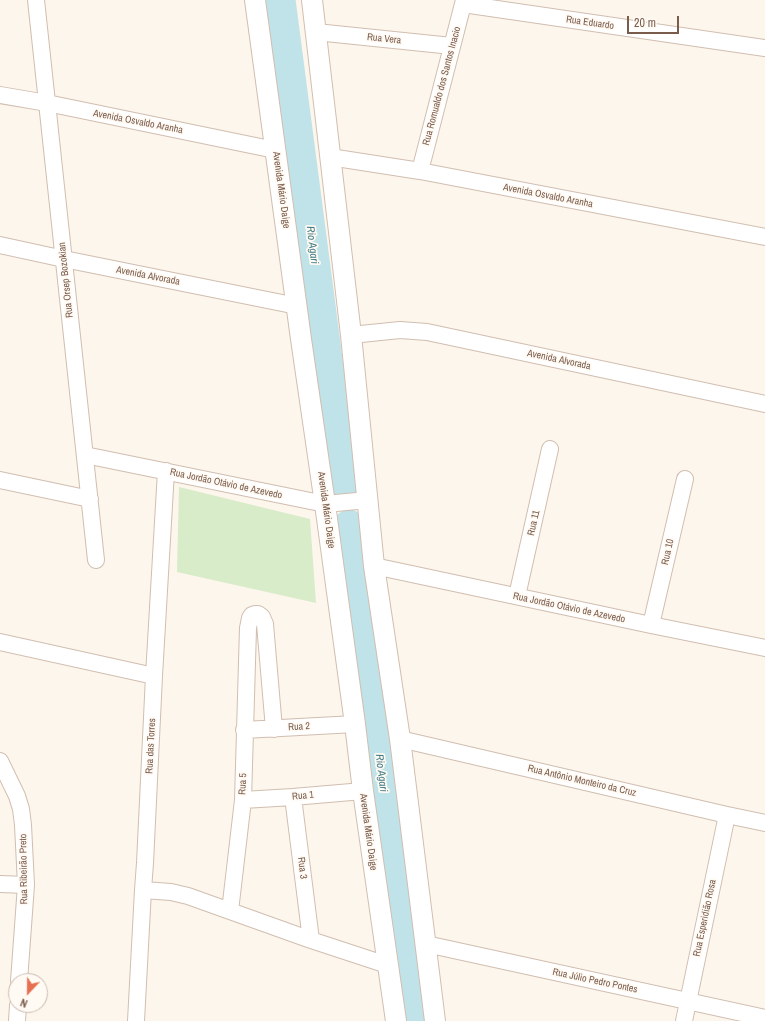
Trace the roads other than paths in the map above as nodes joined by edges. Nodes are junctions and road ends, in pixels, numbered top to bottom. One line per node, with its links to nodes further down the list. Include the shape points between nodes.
1 (36, 0): 9 (street, Rua Orsep Bozokian)
2 (255, 0): 10 (street, Avenida Mário Daige)
3 (312, 0): 5 (street)
4 (464, 2): 6 (street, Rua Romualdo dos Santos Inacio); 7 (street, Rua Eduardo)
5 (316, 32): 6 (street, Rua Vera); 11 (street)
6 (452, 46): 12 (street, Rua Romualdo dos Santos Inacio)
7 (765, 48)
8 (0, 95): 9 (street, Avenida Osvaldo Aranha)
9 (47, 103): 10 (street, Avenida Osvaldo Aranha); 15 (street, Rua Orsep Bozokian)
10 (275, 150): 16 (street, Avenida Mário Daige)
11 (330, 157): 12 (street, Avenida Osvaldo Aranha); 17 (street)
12 (420, 171): 13 (street, Avenida Osvaldo Aranha)
13 (765, 237)
14 (0, 245): 15 (street, Avenida Alvorada)
15 (64, 259): 16 (street, Avenida Alvorada); 20 (street, Rua Orsep Bozokian)
16 (297, 306): 26 (street, Avenida Mário Daige)
17 (351, 335): 18 (street, Avenida Alvorada, via 400,330 427,332); 25 (street)
18 (765, 404)
19 (550, 449): 29 (street, Rua 11)
20 (85, 455): 21 (street, Rua Jordão Otávio de Azevedo); 24 (street, Rua Orsep Bozokian)
21 (166, 472): 26 (street, Rua Jordão Otávio de Azevedo); 33 (street, Rua das Torres)
22 (685, 479): 30 (street, Rua 10)
23 (0, 480): 24 (street)
24 (90, 499): 27 (street, Rua Orsep Bozokian)
25 (368, 500): 26 (street, Rua Jordão Otávio de Azevedo); 28 (street)
26 (325, 504): 34 (street, Avenida Mário Daige)
27 (96, 560)
28 (374, 566): 29 (street, Rua Jordão Otávio de Azevedo); 37 (street)
29 (517, 596): 30 (street, Rua Jordão Otávio de Azevedo)
30 (650, 625): 32 (street, Rua Jordão Otávio de Azevedo)
31 (0, 642): 33 (street)
32 (765, 648)
33 (154, 676): 46 (street, Rua das Torres)
34 (355, 724): 35 (street, Rua 2); 39 (street, Avenida Mário Daige)
35 (274, 729): 36 (street, Rua 2); 36 (street, Rua 5, via 265,624 262,617 255,614 250,618 248,628)
36 (244, 730): 41 (street, Rua 5)
37 (400, 739): 42 (street, Rua Antônio Monteiro da Cruz); 49 (street)
38 (0, 761): 45 (street, Rua Ribeirão Preto, via 21,809)
39 (362, 791): 40 (street, Rua 1); 50 (street, Avenida Mário Daige)
40 (293, 797): 41 (street, Rua 1); 48 (street, Rua 3)
41 (242, 800): 47 (street, Rua 5)
42 (727, 815): 43 (street, Rua Antônio Monteiro da Cruz); 52 (street, Rua Esperidião Rosa)
43 (765, 822)
44 (0, 884): 45 (street)
45 (26, 885): 51 (street, Rua Ribeirão Preto)
46 (143, 890): 47 (street, via 188,896); 54 (street, Rua das Torres)
47 (230, 911): 48 (street)
48 (311, 940): 50 (street)
49 (426, 944): 52 (street, Rua Júlio Pedro Pontes); 56 (street)
50 (387, 965): 55 (street, Avenida Mário Daige)
51 (20, 973)
52 (688, 1002): 53 (street, Rua Júlio Pedro Pontes); 57 (street, Rua Esperidião Rosa)
53 (765, 1018)
54 (136, 1021)
55 (396, 1021)
56 (434, 1021)
57 (684, 1021)

